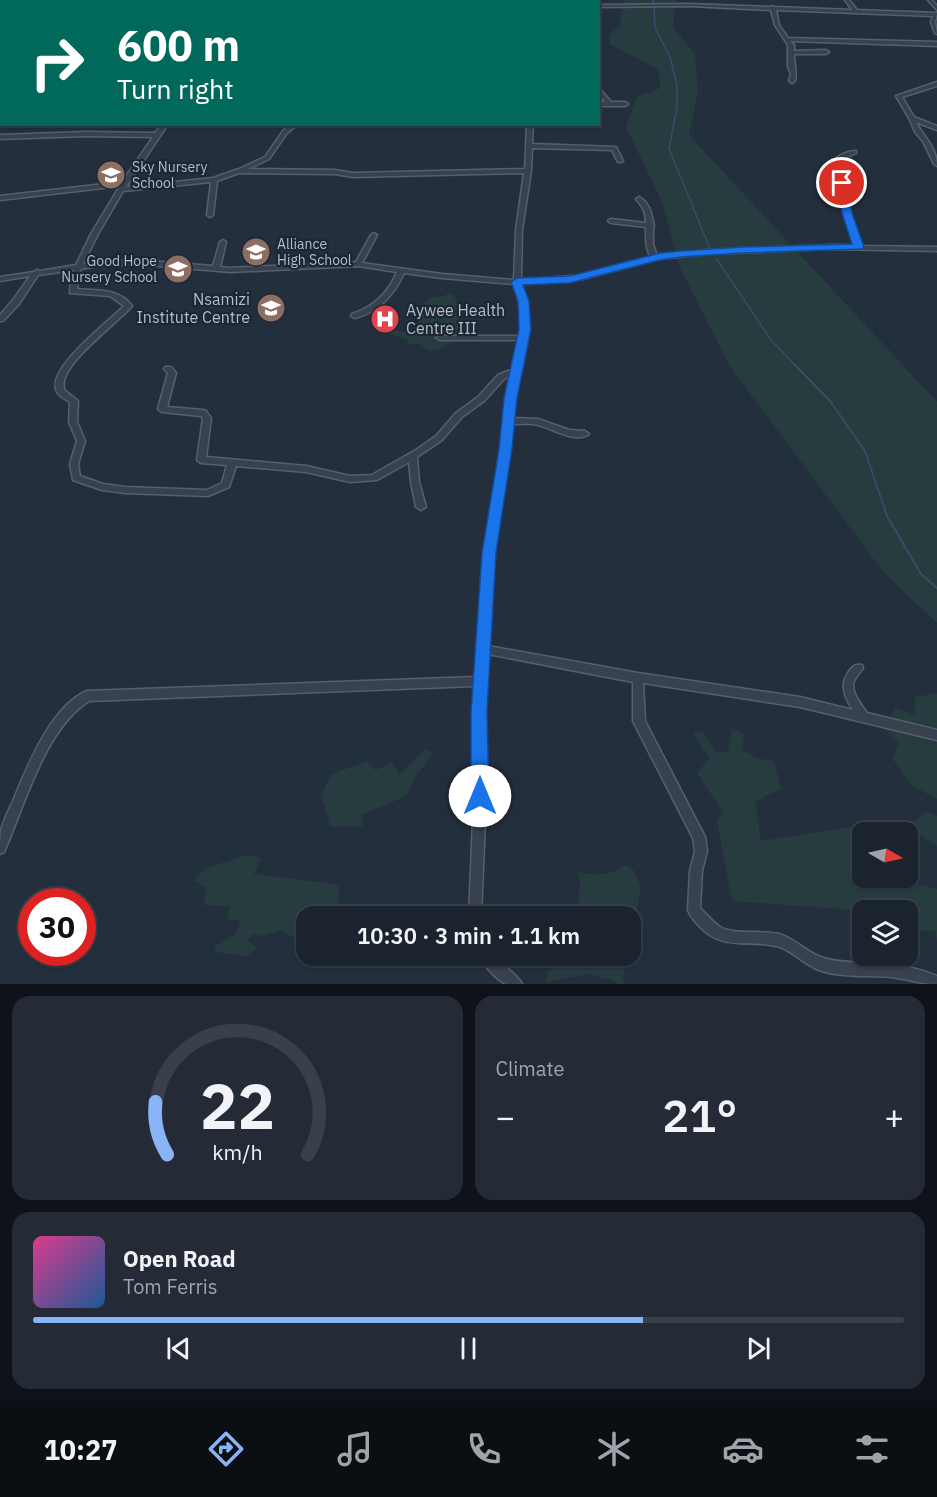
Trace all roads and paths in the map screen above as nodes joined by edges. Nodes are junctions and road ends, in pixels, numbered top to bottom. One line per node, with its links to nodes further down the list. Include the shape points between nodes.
1 (847, 0): 6 (street)
2 (930, 0): 5 (street)
3 (600, 6): 4 (street)
4 (773, 8): 6 (street); 9 (street, via 777,25)
5 (937, 9)
6 (855, 11): 7 (street)
7 (937, 15): 8 (street, via 933,22)
8 (937, 33)
9 (787, 39): 10 (street); 12 (street)
10 (937, 44)
11 (826, 52): 12 (street)
12 (792, 53): 13 (street)
13 (792, 81)
14 (937, 84): 19 (street, via 900,95)
15 (600, 92): 17 (street)
16 (600, 104): 17 (street)
17 (609, 104): 18 (street)
18 (625, 104)
19 (912, 118): 23 (street); 29 (street)
20 (163, 126): 24 (street)
21 (292, 126): 30 (street, via 267,158)
22 (530, 126): 26 (street)
23 (937, 128)
24 (156, 135): 25 (street); 33 (street)
25 (0, 137)
26 (530, 146): 28 (street, via 614,148); 31 (street)
27 (854, 152): 41 (street, via 834,161 831,167 843,185 847,213)
28 (620, 161)
29 (937, 164)
30 (238, 171): 31 (street, via 353,175); 32 (street)
31 (528, 171): 50 (street, via 519,230)
32 (214, 180): 33 (street); 36 (street)
33 (122, 187): 34 (street); 45 (street)
34 (0, 198)
35 (639, 199): 38 (street)
36 (210, 215)
37 (611, 221): 38 (street)
38 (651, 226): 43 (street, via 649,249)
39 (374, 235): 44 (street)
40 (223, 242): 46 (street)
41 (859, 247): 42 (street); 43 (street, via 730,250)
42 (937, 249)
43 (655, 258): 50 (street, via 583,277)
44 (358, 264): 46 (street); 47 (street)
45 (78, 267): 46 (street, via 136,262); 48 (street); 60 (street, via 72,291 114,295 128,306 68,363 60,377 61,393 74,401 73,422 80,440 74,464 76,478 116,489 208,492 226,485)
46 (216, 268)
47 (401, 271): 50 (street); 51 (street, via 374,310)
48 (37, 273): 49 (street); 52 (street)
49 (0, 279)
50 (517, 282): 54 (street, via 523,301)
51 (355, 316)
52 (0, 319)
53 (440, 338): 54 (street)
54 (524, 338): 56 (street)
55 (168, 369): 60 (street, via 172,373 162,409 205,414 208,423 201,460)
56 (517, 370): 57 (street); 59 (street, via 504,375 443,434)
57 (508, 421): 58 (street, via 538,422 568,433); 62 (street, via 489,553)
58 (585, 434)
59 (413, 456): 60 (street, via 368,480 306,469); 61 (street)
60 (232, 463)
61 (421, 507)
62 (483, 649): 64 (street); 65 (street)
63 (858, 668): 66 (street, via 847,683 853,702)
64 (638, 678): 66 (street, via 777,698); 71 (street, via 637,708 643,730 699,837 694,910 708,927 735,938 787,943 825,966 907,973)
65 (481, 681): 68 (street, via 87,696 70,707 45,746); 69 (street)
66 (864, 716): 67 (street)
67 (937, 735)
68 (0, 849)
69 (476, 906)
70 (495, 966): 72 (street)
71 (937, 983)
72 (514, 984)

